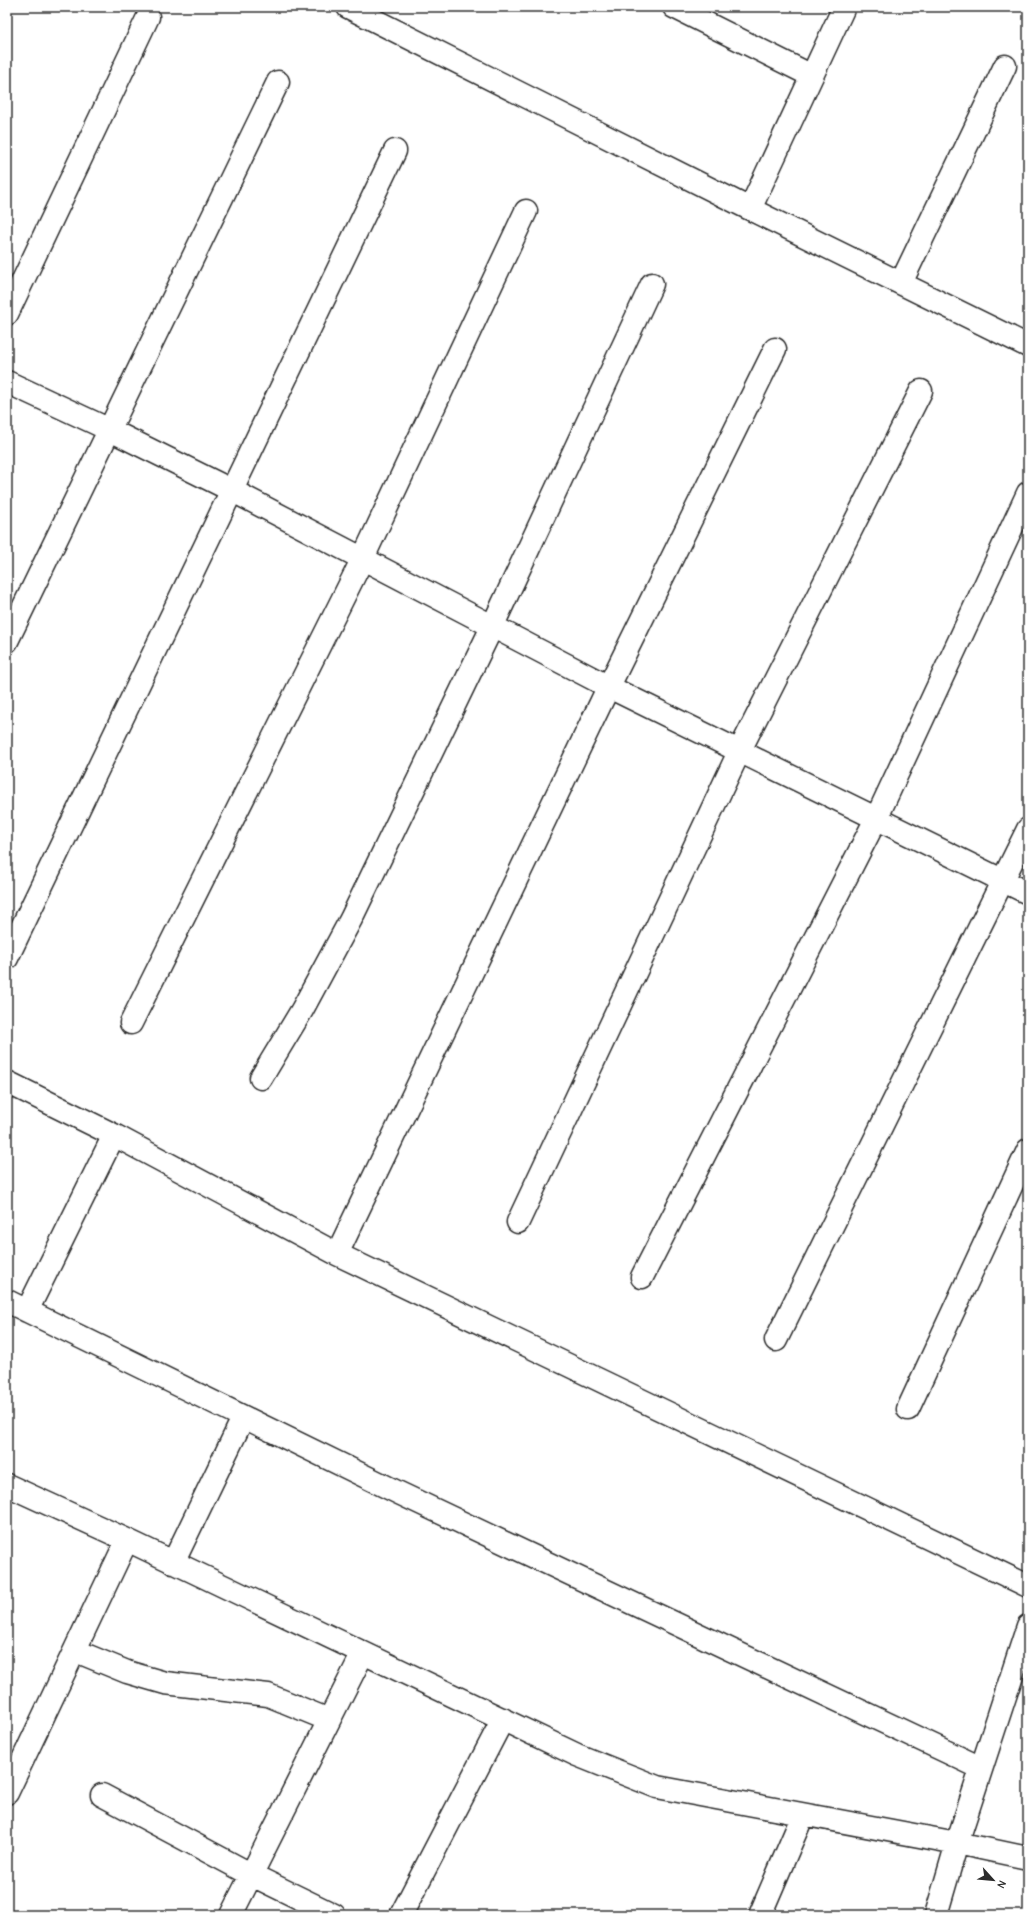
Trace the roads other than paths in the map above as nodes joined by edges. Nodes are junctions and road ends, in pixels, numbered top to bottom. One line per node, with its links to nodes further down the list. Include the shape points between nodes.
1 (348, 7): 9 (street)
2 (674, 7): 6 (street)
3 (844, 7): 6 (street)
4 (148, 17): 13 (street)
5 (1005, 66): 11 (street)
6 (812, 76): 9 (street)
7 (278, 82): 18 (street)
8 (395, 151): 19 (street)
9 (750, 209): 11 (street)
10 (526, 211): 21 (street)
11 (901, 283): 14 (street)
12 (652, 284): 22 (street)
13 (7, 314)
14 (1028, 346)
15 (775, 350): 24 (street)
16 (7, 382): 18 (street)
17 (921, 391): 25 (street)
18 (110, 430): 19 (street); 23 (street)
19 (233, 490): 21 (street); 30 (street)
20 (1028, 493): 26 (street)
21 (363, 558): 22 (street); 31 (street)
22 (493, 625): 24 (street); 32 (street, via 351,920)
23 (7, 641)
24 (609, 687): 25 (street); 37 (street)
25 (739, 752): 26 (street); 36 (street)
26 (877, 817): 28 (street); 38 (street)
27 (1028, 829): 28 (street)
28 (1003, 880): 29 (street); 41 (street)
29 (1028, 893)
30 (7, 958)
31 (131, 1023)
32 (262, 1078)
33 (7, 1082): 34 (street)
34 (114, 1135): 37 (street); 40 (street)
35 (1028, 1150): 42 (street)
36 (518, 1222)
37 (337, 1254): 47 (street)
38 (642, 1277)
39 (7, 1301): 40 (street)
40 (27, 1310): 43 (street)
41 (776, 1340)
42 (908, 1409)
43 (243, 1418): 46 (street); 53 (street)
44 (7, 1485): 45 (street)
45 (127, 1540): 46 (street); 49 (street)
46 (173, 1563): 50 (street)
47 (1028, 1586)
48 (1028, 1626): 53 (street)
49 (76, 1651): 52 (street, via 127,1672 165,1683 268,1695); 54 (street)
50 (363, 1653): 51 (street); 52 (street)
51 (502, 1719): 56 (street, via 577,1755 657,1787); 62 (street)
52 (329, 1720): 59 (street)
53 (981, 1768): 57 (street)
54 (7, 1793)
55 (102, 1795): 59 (street)
56 (803, 1815): 57 (street); 63 (street)
57 (957, 1843): 58 (street); 64 (street)
58 (1028, 1858)
59 (252, 1874): 60 (street); 61 (street)
60 (231, 1915)
61 (334, 1915)
62 (401, 1915)
63 (760, 1915)
64 (936, 1915)

